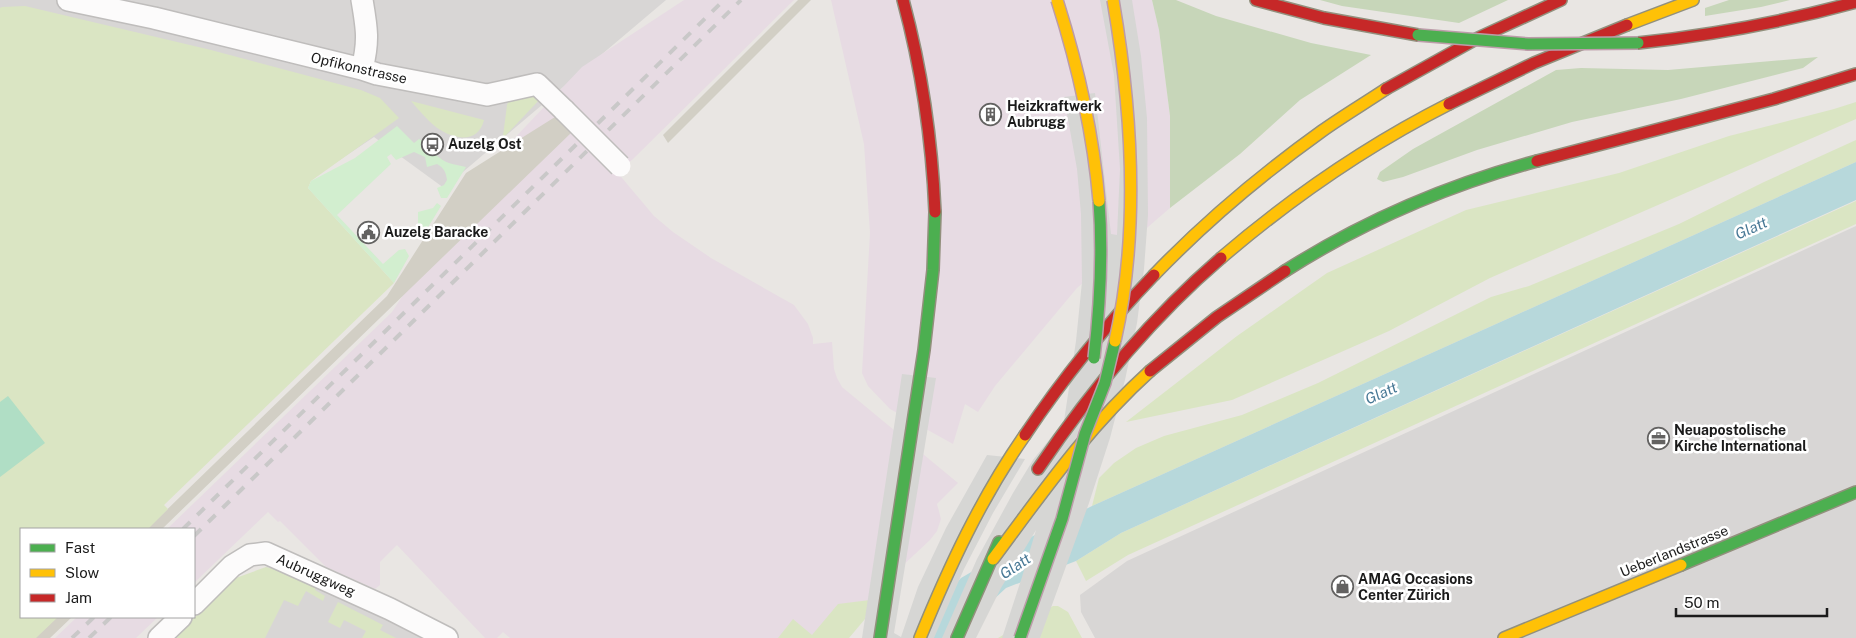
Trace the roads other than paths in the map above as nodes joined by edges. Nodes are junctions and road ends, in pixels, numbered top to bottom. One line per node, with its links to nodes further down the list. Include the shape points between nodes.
1 (68, 0): 10 (street, Opfikonstrasse)
2 (362, 0): 10 (street, via 367,49)
3 (902, 0): 22 (main road, via 914,40 931,145 933,272 921,376)
4 (1056, 0): 13 (main road, bridge, via 1081,87 1095,170 1099,307)
5 (1113, 0): 13 (main road, bridge, via 1127,93 1130,209 1112,352 1104,384)
6 (1256, 0): 9 (main road, bridge, via 1324,18 1418,35 1539,45 1638,43 1686,38 1739,30)
7 (1561, 0): 23 (main road, via 1500,27 1405,77 1314,136 1256,181 1188,241 1150,279 1072,369 1010,458 960,546)
8 (1693, 0): 14 (main road, via 1532,64 1476,91 1365,152 1287,204 1221,258 1121,358)
9 (1856, 2)
10 (362, 69): 12 (street, Opfikonstrasse, bridge, via 487,95 537,84)
11 (1856, 74): 17 (main road, via 1737,110 1523,165 1430,196 1379,218 1295,264 1195,334 1118,402 1062,465)
12 (620, 166)
13 (1088, 424): 25 (main road, bridge, via 1055,538)
14 (1032, 477)
15 (1856, 492): 26 (main road, Ueberlandstrasse)
16 (1009, 518): 17 (main road)
17 (993, 559): 24 (main road)
18 (195, 603): 21 (street, Aubruggweg, via 232,566 250,555 266,553)
19 (180, 618): 20 (street)
20 (159, 638)
21 (447, 638)
22 (880, 638)
23 (920, 638)
24 (956, 638)
25 (1020, 638)
26 (1504, 638)

